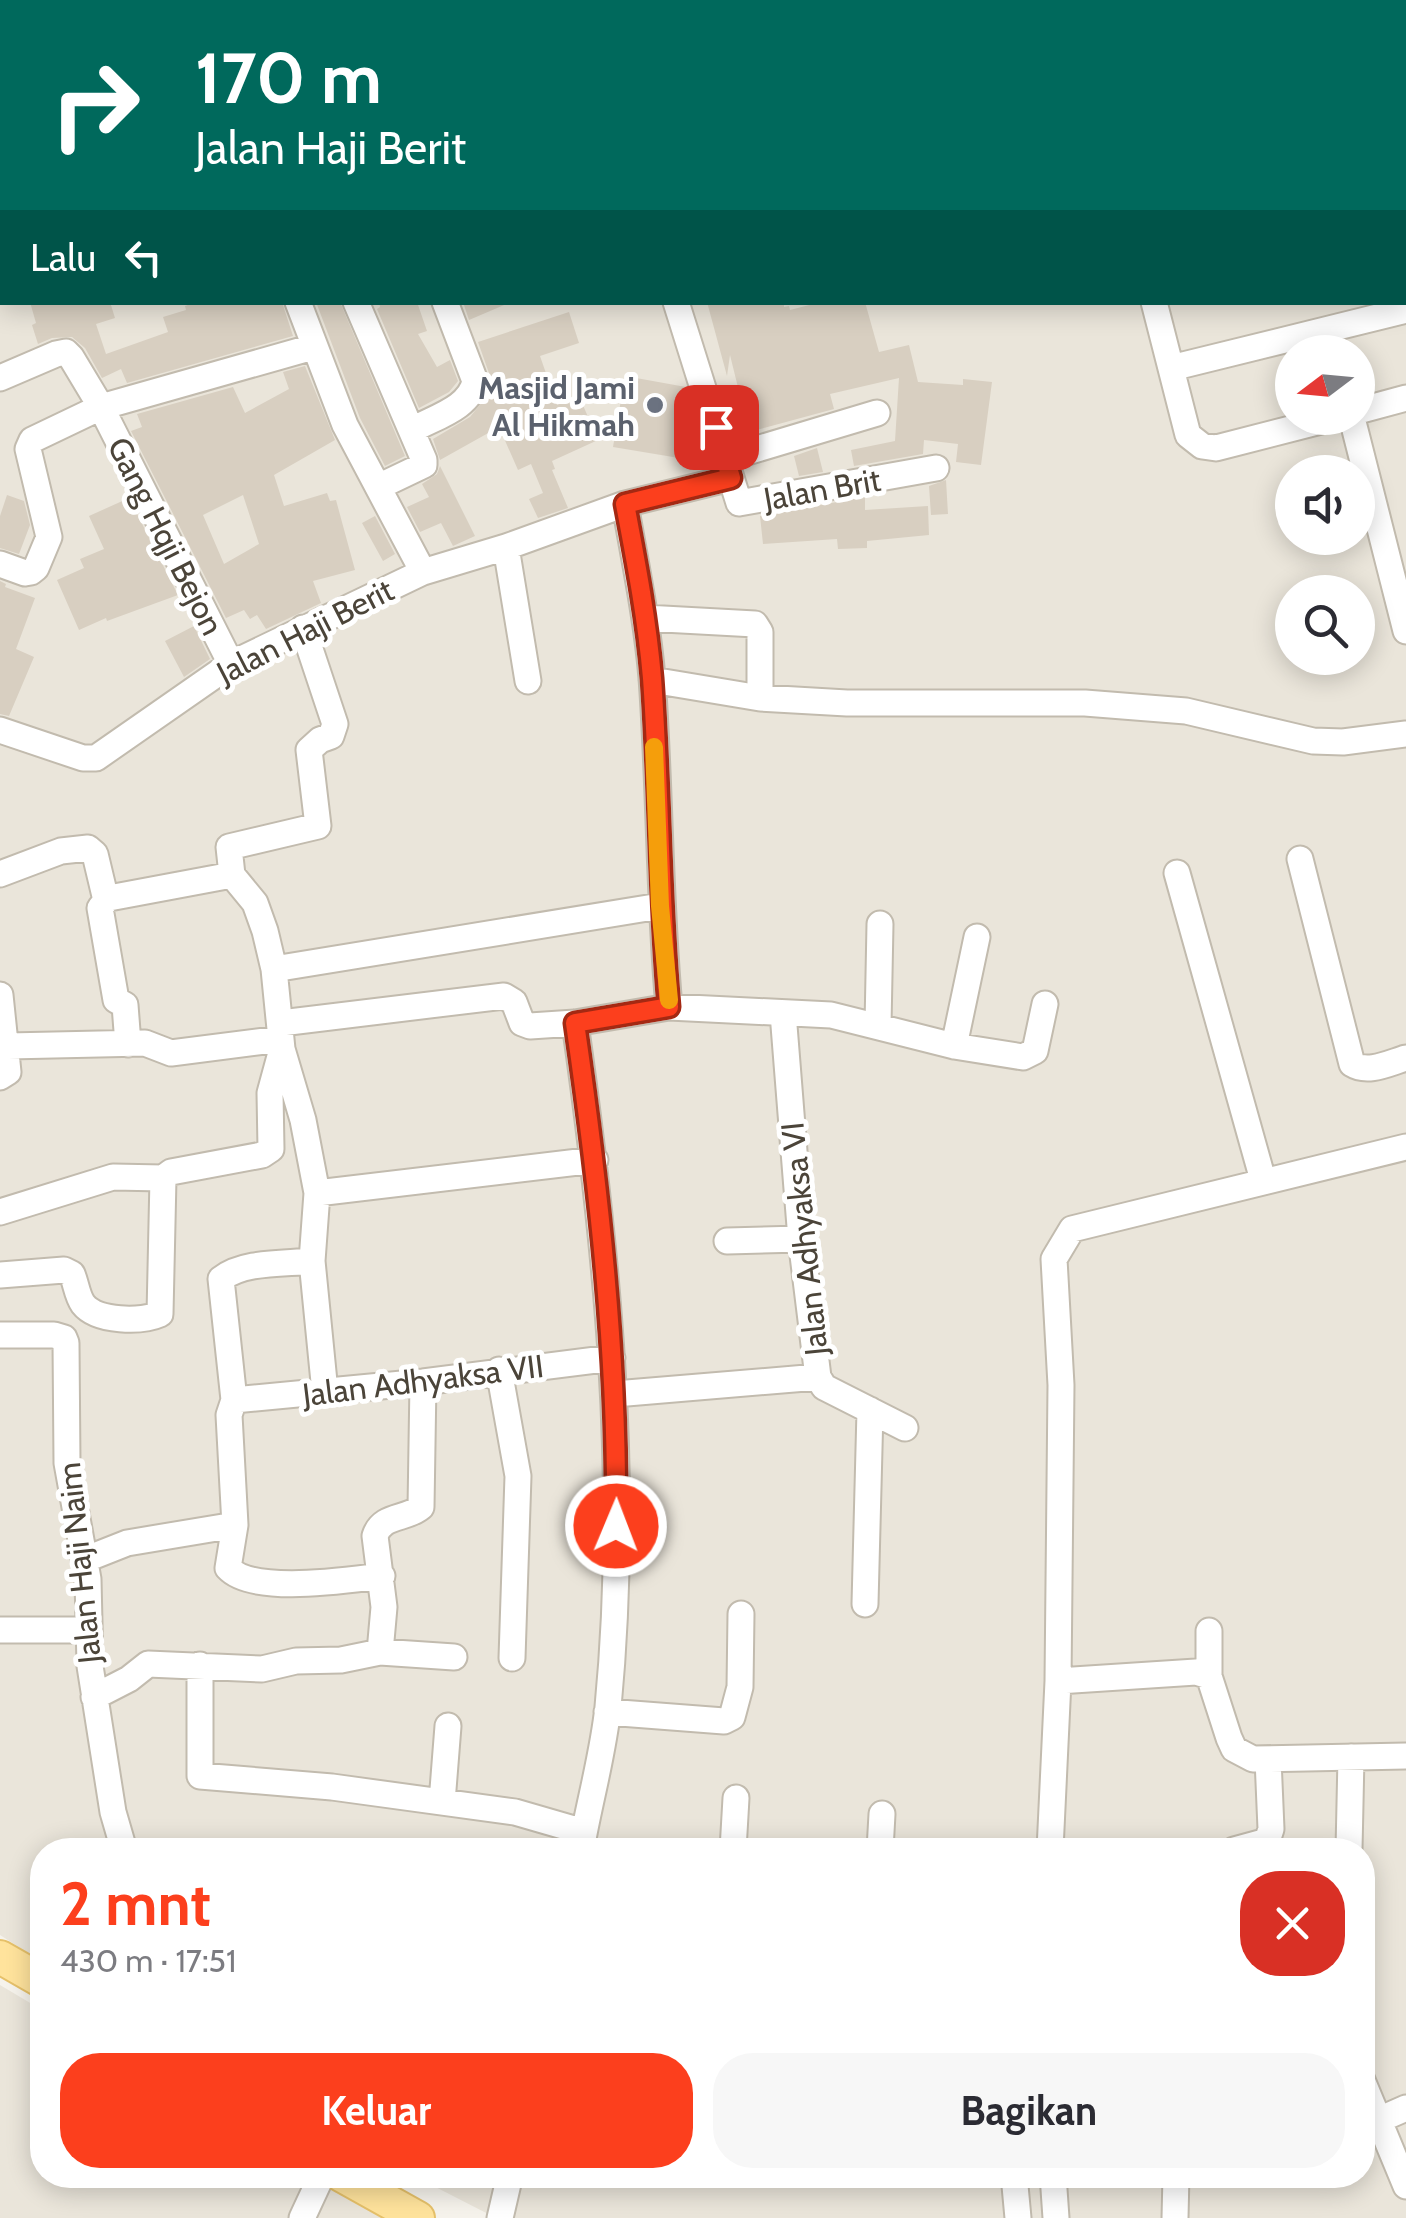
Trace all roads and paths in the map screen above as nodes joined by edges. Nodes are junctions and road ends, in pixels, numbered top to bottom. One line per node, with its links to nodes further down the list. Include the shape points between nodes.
1 (299, 305): 7 (street)
2 (357, 305): 14 (street)
3 (446, 305): 14 (street, via 473,392)
4 (677, 305): 17 (street, Jalan Brit)
5 (1155, 305): 8 (street)
6 (1406, 310): 8 (street)
7 (313, 347): 12 (street); 19 (street)
8 (1170, 368): 15 (street, via 1188,435 1202,446)
9 (0, 378): 12 (street, Gang Hqji Bejon, via 66,352)
10 (1406, 398): 11 (street)
11 (1375, 406)
12 (100, 407): 23 (street, via 29,444 49,537 36,568 25,573); 28 (street, Gang Hqji Bejon)
13 (876, 413): 17 (street, Jalan Haji Berit)
14 (414, 429): 19 (street, via 424,465)
15 (1275, 433)
16 (1358, 435): 21 (street)
17 (729, 468): 18 (street, Jalan Brit, via 741,503); 20 (street, Jalan Haji Berit)
18 (936, 468)
19 (378, 487): 24 (street)
20 (625, 504): 22 (street, Jalan Haji Berit); 25 (street)
21 (1395, 543): 27 (street)
22 (506, 547): 24 (street, Jalan Haji Berit); 30 (street)
23 (0, 564)
24 (423, 572): 26 (street, Jalan Haji Berit)
25 (645, 618): 29 (street); 31 (street, via 755,624)
26 (303, 628): 28 (street, Jalan Haji Berit); 37 (street, via 335,730 309,750 318,826 229,847)
27 (1406, 631)
28 (230, 664): 32 (street, Jalan Haji Berit, via 96,758)
29 (652, 680): 31 (street); 39 (street)
30 (528, 681)
31 (760, 698): 33 (street, via 1085,703 1186,711 1313,741)
32 (0, 730)
33 (1406, 734)
34 (1300, 859): 53 (street, via 1352,1064 1371,1068)
35 (1177, 873): 58 (street)
36 (0, 874): 38 (street, via 88,848)
37 (232, 875): 38 (street); 42 (street, via 255,903)
38 (108, 898): 50 (street, via 100,908)
39 (660, 906): 42 (street); 45 (street)
40 (880, 924): 48 (street)
41 (977, 937): 52 (street)
42 (274, 970): 49 (street)
43 (0, 995): 51 (street)
44 (1045, 1004): 52 (street, via 1032,1055)
45 (669, 1007): 46 (street); 47 (street)
46 (783, 1013): 48 (street); 61 (street, Jalan Adhyaksa VI)
47 (575, 1023): 49 (street, via 522,1023 504,996); 56 (street)
48 (878, 1026): 52 (street)
49 (281, 1037): 50 (street, via 171,1052); 57 (street, via 270,1093 271,1149); 59 (street)
50 (128, 1044): 51 (street)
51 (8, 1046): 54 (street, via 8,1072)
52 (954, 1046)
53 (1406, 1058)
54 (0, 1077)
55 (1406, 1148): 58 (street)
56 (594, 1160): 59 (street); 66 (street)
57 (163, 1178): 60 (street, via 113,1177); 64 (street, via 157,1316 122,1320 92,1311 64,1270)
58 (1263, 1180): 88 (street, via 1072,1229 1054,1258 1061,1385)
59 (317, 1193): 63 (street)
60 (0, 1212)
61 (801, 1239): 62 (street); 68 (street, Jalan Adhyaksa VI)
62 (727, 1241)
63 (312, 1261): 70 (street); 72 (street, via 221,1279)
64 (0, 1275)
65 (0, 1335): 76 (street, Jalan Haji Naim, via 54,1334 66,1343 67,1463)
66 (612, 1358): 67 (street, Jalan Adhyaksa VII); 71 (street)
67 (500, 1370): 69 (street, Jalan Adhyaksa VII); 85 (street, via 518,1476)
68 (818, 1376): 71 (street, Jalan Adhyaksa VI); 73 (street, via 824,1387)
69 (423, 1382): 70 (street, Jalan Adhyaksa VII); 77 (street, via 423,1500 409,1516 377,1528)
70 (325, 1392): 72 (street, Jalan Adhyaksa VII)
71 (615, 1394): 90 (street)
72 (234, 1400): 75 (street)
73 (870, 1410): 74 (street); 78 (street)
74 (905, 1428)
75 (234, 1524): 76 (street, via 128,1543); 77 (street, via 229,1571 260,1583)
76 (84, 1560): 81 (street, Jalan Haji Naim)
77 (382, 1576): 83 (street)
78 (864, 1604)
79 (741, 1614): 90 (street, via 740,1687 732,1717)
80 (0, 1630): 81 (street)
81 (89, 1630): 89 (street, Jalan Haji Naim)
82 (1210, 1631): 87 (street)
83 (380, 1652): 84 (street); 86 (street, via 262,1669)
84 (454, 1657)
85 (512, 1658)
86 (200, 1665): 89 (street, via 148,1664); 96 (street, via 200,1776)
87 (1210, 1676): 88 (street); 94 (street, via 1234,1749)
88 (1058, 1681): 103 (street)
89 (94, 1697): 98 (street, Jalan Haji Naim)
90 (607, 1712): 100 (street)
91 (448, 1726): 96 (street)
92 (1406, 1756): 93 (street)
93 (1351, 1758): 94 (street); 105 (street)
94 (1268, 1759): 104 (street)
95 (736, 1798): 101 (street)
96 (442, 1802): 99 (street, via 514,1812)
97 (882, 1814): 102 (street)
98 (121, 1838)
99 (575, 1838)
100 (583, 1838)
101 (734, 1838)
102 (881, 1838)
103 (1051, 1838)
104 (1268, 1838)
105 (1350, 1838)
106 (0, 1957): 107 (main road)
107 (30, 1974)
108 (1375, 2106): 110 (street)
109 (1406, 2108): 110 (street)
110 (1381, 2118): 111 (street)
111 (1406, 2186)
112 (316, 2188): 118 (street)
113 (364, 2188): 119 (main road)
114 (507, 2188): 120 (street)
115 (1015, 2188): 121 (street)
116 (1054, 2188): 122 (street)
117 (1176, 2188): 123 (street)
118 (302, 2218)
119 (418, 2218)
120 (500, 2218)
121 (1018, 2218)
122 (1056, 2218)
123 (1175, 2218)

